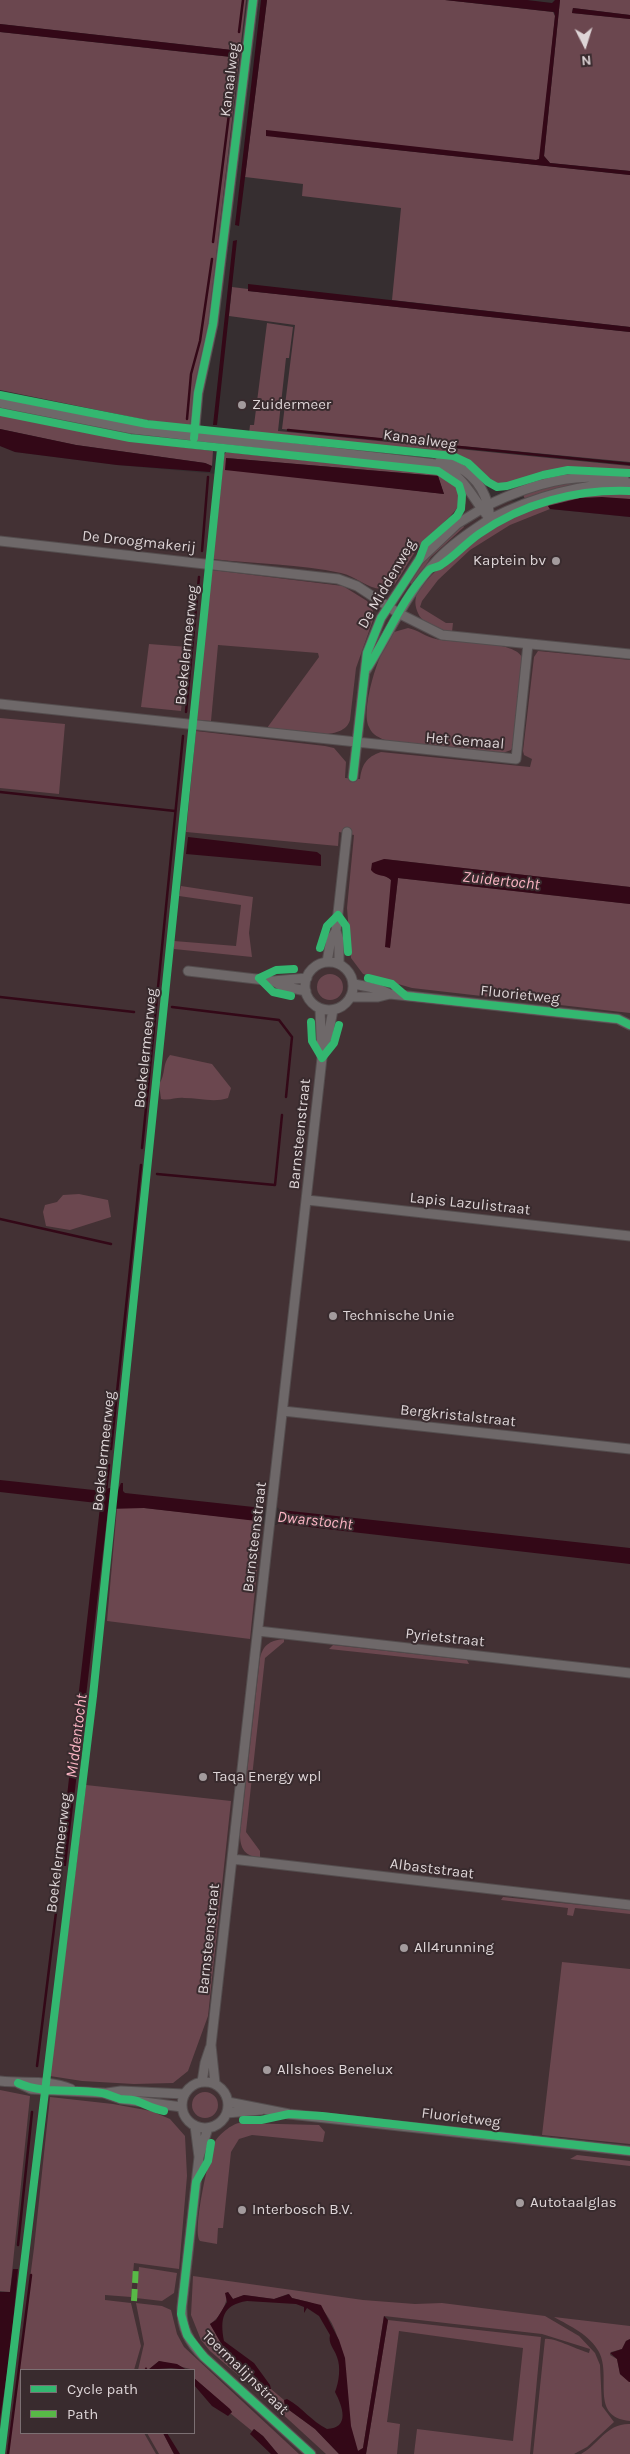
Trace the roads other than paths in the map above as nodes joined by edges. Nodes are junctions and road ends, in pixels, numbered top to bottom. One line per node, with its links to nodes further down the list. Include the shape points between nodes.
1 (253, 0): 3 (street, Kanaalweg, via 213,324 198,393)
2 (0, 403): 3 (street, Kanaalweg, via 132,429)
3 (194, 437): 5 (street, Kanaalweg, via 423,461 447,468 458,476)
4 (630, 481): 5 (street, via 602,477 557,480 528,487); 6 (street, via 565,489)
5 (484, 506): 6 (street, Kanaalweg); 8 (street, De Middenweg, via 442,536 425,553)
6 (490, 519): 9 (street, De Middenweg, via 439,558)
7 (0, 541): 8 (street, De Droogmakerij, via 338,578)
8 (388, 606): 9 (street, De Middenweg); 12 (street, De Middenweg, via 371,640)
9 (398, 613): 10 (street, via 442,635); 12 (street, De Middenweg)
10 (528, 644): 11 (street); 14 (street, Het Gemaal, via 516,759)
11 (630, 654)
12 (365, 672): 14 (street, De Middenweg)
13 (0, 704): 14 (street)
14 (357, 742): 15 (street, De Middenweg)
15 (353, 777)
16 (347, 832): 17 (street)
17 (336, 931): 18 (street, via 331,939); 19 (street)
18 (327, 962): 19 (street); 21 (street, via 317,966)
19 (339, 964): 23 (street, via 347,970)
20 (188, 971): 22 (street)
21 (307, 978): 22 (street); 24 (street)
22 (273, 980): 24 (street, via 282,986)
23 (354, 984): 25 (street, Fluorietweg); 26 (street)
24 (306, 991): 27 (street, via 311,1002)
25 (390, 994): 26 (street, Fluorietweg); 29 (street, Fluorietweg, via 618,1019)
26 (351, 997): 28 (street)
27 (320, 1008): 28 (street); 30 (street, Barnsteenstraat)
28 (333, 1010): 30 (street, Barnsteenstraat)
29 (630, 1025)
30 (323, 1045): 31 (street, Barnsteenstraat)
31 (306, 1200): 32 (street, Lapis Lazulistraat); 33 (street, Barnsteenstraat)
32 (630, 1236)
33 (283, 1411): 34 (street, Bergkristalstraat); 35 (street, Barnsteenstraat)
34 (630, 1448)
35 (258, 1631): 36 (street, Pyrietstraat); 37 (street, Barnsteenstraat)
36 (630, 1673)
37 (232, 1859): 38 (street, Albaststraat); 39 (street, Barnsteenstraat)
38 (630, 1905)
39 (211, 2045): 41 (street, Barnsteenstraat); 42 (street, Barnsteenstraat)
40 (0, 2081): 43 (street, via 45,2091)
41 (202, 2082): 42 (street); 44 (street, via 194,2084)
42 (215, 2083): 45 (street, via 226,2093)
43 (104, 2093): 44 (street); 46 (street, via 121,2099)
44 (184, 2094): 46 (street)
45 (228, 2102): 47 (street, Fluorietweg); 48 (street)
46 (182, 2107): 49 (street, via 184,2115)
47 (262, 2110): 48 (street, Fluorietweg); 51 (street, Fluorietweg)
48 (227, 2113): 50 (street, via 220,2123)
49 (195, 2126): 50 (street); 52 (street, Toermalijnstraat)
50 (208, 2128): 52 (street, Toermalijnstraat)
51 (630, 2151)
52 (199, 2157): 53 (street, Toermalijnstraat, via 182,2306 184,2328 204,2358)
53 (311, 2454)

